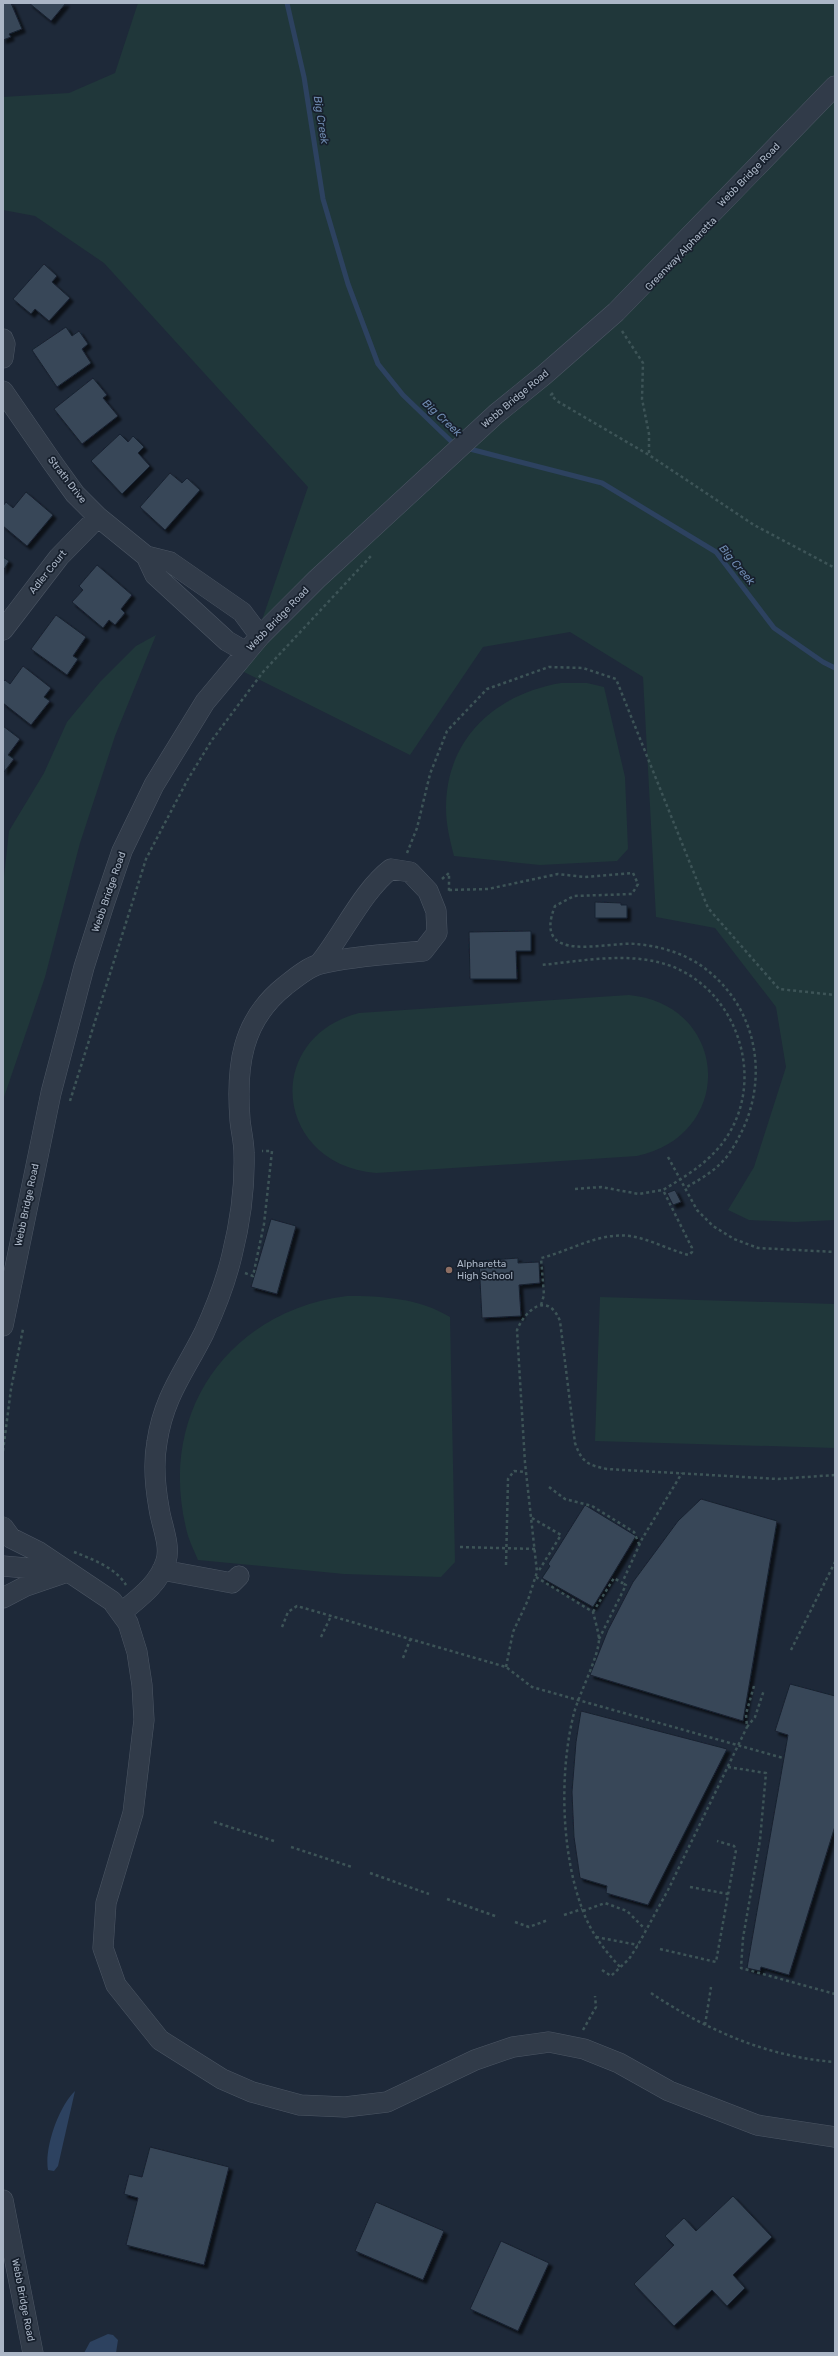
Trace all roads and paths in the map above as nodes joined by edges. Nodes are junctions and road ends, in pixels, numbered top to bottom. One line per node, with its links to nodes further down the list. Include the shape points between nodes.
1 (835, 86): 15 (street, Webb Bridge Road, via 616,312 496,414 317,579)
2 (615, 333): 7 (path, via 621,328 643,363 642,399 649,434)
3 (3, 339): 4 (street)
4 (3, 358)
5 (556, 390): 7 (path, via 551,395 557,401)
6 (3, 391): 8 (street, Strath Drive, via 61,475)
7 (649, 455): 11 (path, via 754,524)
8 (98, 517): 10 (street, Strath Drive); 14 (street, Adler Court, via 59,557)
9 (376, 551): 24 (path, via 263,672 212,740 188,779 146,859)
10 (146, 556): 12 (street, Strath Drive, via 163,559); 13 (street, Strath Drive, via 155,575)
11 (835, 568)
12 (186, 573): 13 (street); 15 (street, Strath Drive, via 242,612)
13 (174, 590): 16 (street, Strath Drive, via 227,641)
14 (3, 630)
15 (260, 636): 16 (street, Webb Bridge Road)
16 (246, 652): 34 (street, Webb Bridge Road, via 205,702 186,730 154,785 122,851 84,967 51,1093)
17 (399, 870): 19 (street, via 410,872); 21 (street, via 391,869 380,878); 23 (path, via 417,828 430,774 448,731 461,715 487,689 549,667 583,668 616,679 708,908 780,989)
18 (449, 890): 19 (path, via 449,873); 20 (path); 28 (path, via 488,889 558,874 584,877 634,873 638,884 632,894 574,896 555,906 551,916 552,931 559,942 571,948 635,944 657,947 680,954 703,967 724,985 738,1004 750,1028 756,1058 756,1090 748,1117 736,1143 720,1164)
19 (428, 891): 21 (street, via 436,911 437,933 423,951)
20 (449, 898)
21 (319, 964): 50 (street, via 272,996 256,1019 241,1051 238,1083 244,1152 241,1200 232,1255 204,1332 174,1385 162,1415 157,1444 154,1474 166,1538 167,1559)
22 (541, 964): 27 (path, via 626,958 671,966 705,987 732,1022 744,1059 745,1082 736,1119 725,1140 710,1158)
23 (835, 995)
24 (68, 1105)
25 (256, 1151): 32 (path, via 272,1151 269,1189 254,1276)
26 (668, 1157): 27 (path)
27 (680, 1180): 28 (path); 30 (path)
28 (685, 1188): 31 (path, via 713,1226 734,1239 758,1248)
29 (575, 1189): 30 (path, via 601,1187 639,1194)
30 (663, 1190): 33 (path, via 692,1248 690,1254 672,1251 630,1236 608,1237 584,1243 541,1258 544,1296)
31 (835, 1252)
32 (240, 1272)
33 (541, 1305): 37 (path, via 523,1318 517,1330); 38 (path, via 551,1306 560,1321 575,1443 581,1458 594,1466 607,1469)
34 (3, 1326)
35 (23, 1327): 36 (path)
36 (3, 1450)
37 (526, 1472): 41 (path); 45 (path, via 514,1472 509,1475)
38 (682, 1473): 39 (path, via 778,1479); 43 (path)
39 (835, 1475)
40 (549, 1487): 43 (path, via 565,1499 592,1506 634,1532)
41 (532, 1518): 46 (path); 52 (path, via 561,1534)
42 (3, 1527): 51 (street, via 11,1538 39,1552)
43 (639, 1545): 55 (path)
44 (460, 1547): 45 (path)
45 (507, 1548): 46 (path); 48 (path)
46 (535, 1549): 52 (path)
47 (835, 1562): 64 (path)
48 (506, 1565)
49 (3, 1566): 51 (street)
50 (162, 1570): 53 (street, via 232,1583); 57 (street, via 144,1594)
51 (67, 1572): 56 (street, via 26,1586); 57 (street, via 88,1583 112,1601)
52 (538, 1572): 54 (path)
53 (239, 1576)
54 (536, 1577): 58 (path); 66 (path, via 513,1632)
55 (622, 1583): 58 (path, via 614,1578); 63 (path, via 626,1585)
56 (3, 1598)
57 (121, 1612): 100 (street, via 128,1622 137,1652 144,1720 132,1813 106,1903 103,1948 116,1985 160,2040 222,2079 252,2092 300,2105 345,2107 388,2102 475,2060 513,2047 549,2042 584,2049 619,2063 669,2090 757,2125)
58 (593, 1612): 63 (path)
59 (331, 1616): 60 (path, via 297,1606 288,1612); 61 (path); 62 (path)
60 (282, 1627)
61 (320, 1637)
62 (410, 1640): 65 (path); 66 (path)
63 (599, 1640): 69 (path)
64 (791, 1650)
65 (403, 1658)
66 (506, 1667): 69 (path, via 532,1687)
67 (754, 1686): 70 (path, via 746,1714)
68 (764, 1690): 70 (path, via 755,1717)
69 (579, 1700): 71 (path); 84 (path, via 569,1741 565,1779 573,1880)
70 (747, 1727): 71 (path)
71 (739, 1745): 72 (path); 73 (path)
72 (783, 1758)
73 (728, 1768): 89 (path); 97 (path, via 766,1773 760,1840 743,1938 741,1968)
74 (214, 1822): 76 (path)
75 (717, 1841): 82 (path, via 729,1843 736,1850)
76 (274, 1842)
77 (291, 1847): 78 (path)
78 (352, 1867)
79 (370, 1873): 81 (path)
80 (690, 1887): 82 (path)
81 (429, 1894)
82 (728, 1894): 92 (path, via 716,1962)
83 (447, 1899): 86 (path)
84 (582, 1910): 85 (path); 89 (path, via 605,1903 627,1911); 90 (path)
85 (564, 1915)
86 (498, 1916)
87 (548, 1920): 88 (path, via 529,1927)
88 (515, 1922)
89 (646, 1930): 91 (path)
90 (596, 1937): 91 (path); 93 (path)
91 (638, 1944): 93 (path)
92 (660, 1949)
93 (621, 1968): 94 (path, via 611,1976)
94 (602, 1970)
95 (711, 1987): 98 (path)
96 (651, 1993): 98 (path)
97 (835, 1994)
98 (705, 2025): 99 (path, via 760,2047)
99 (835, 2062)
100 (835, 2137)
101 (3, 2200): 102 (street, Webb Bridge Road)
102 (33, 2353)

